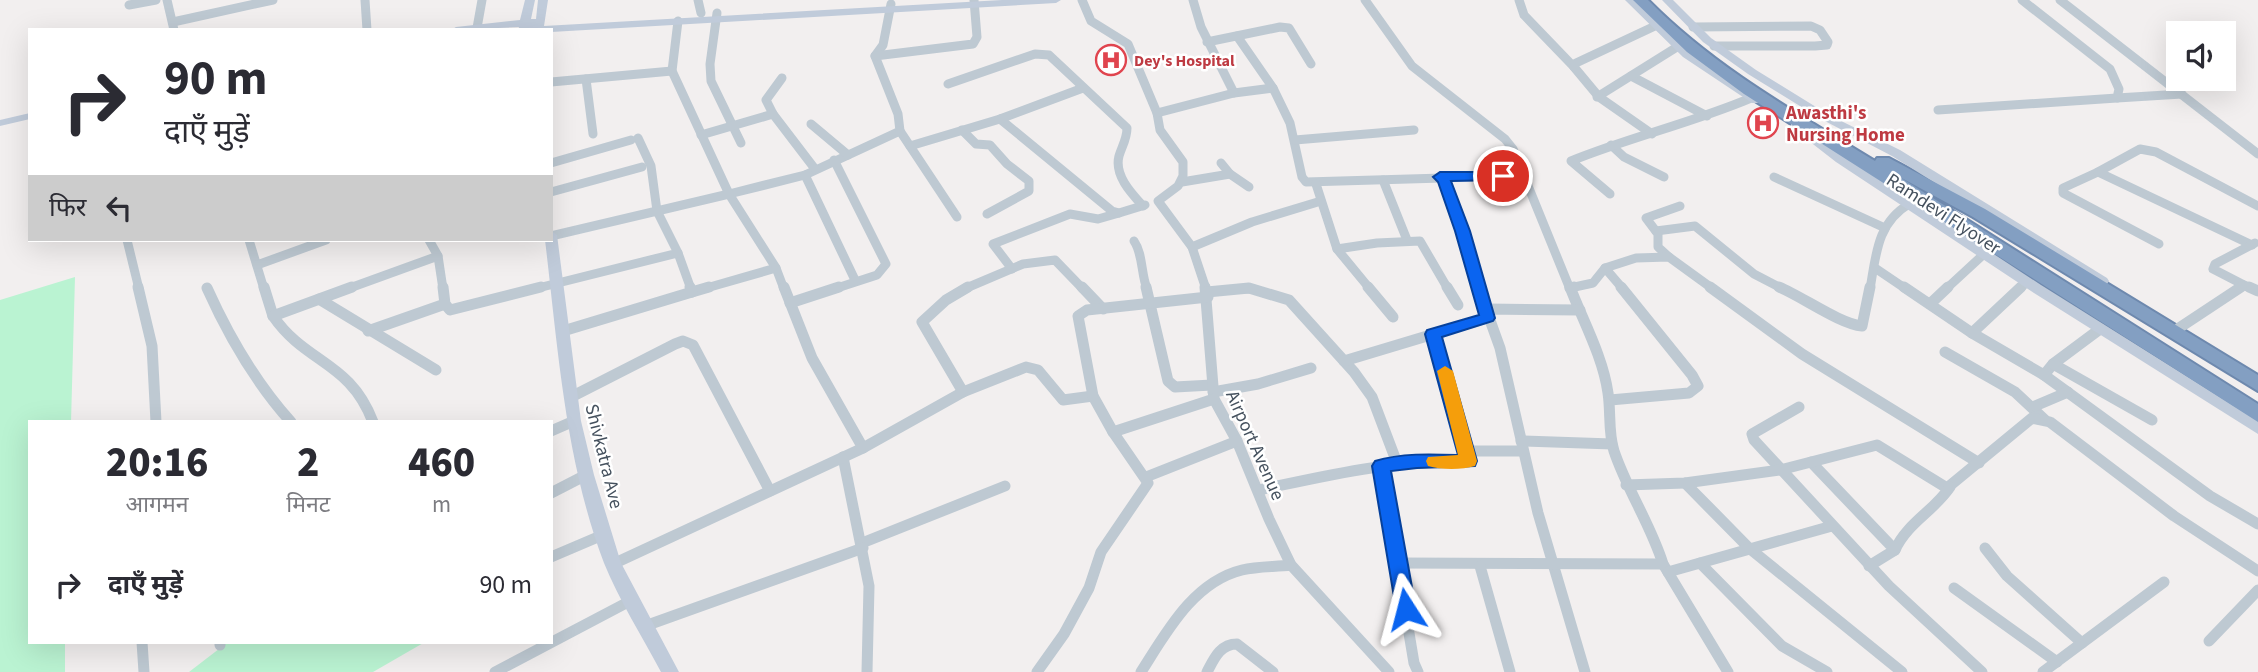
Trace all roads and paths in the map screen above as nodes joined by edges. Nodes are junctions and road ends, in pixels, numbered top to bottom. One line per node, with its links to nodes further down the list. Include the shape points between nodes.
1 (156, 0): 23 (street)
2 (167, 0): 29 (street)
3 (272, 0): 29 (street)
4 (365, 0): 32 (street)
5 (482, 0): 33 (street)
6 (530, 0): 34 (street)
7 (543, 0): 28 (street)
8 (698, 0): 25 (street)
9 (957, 0): 24 (street)
10 (1056, 0): 21 (street)
11 (1082, 0): 57 (street, via 1091,21 1128,44)
12 (1193, 0): 36 (street)
13 (1365, 0): 87 (street, via 1412,66 1505,139)
14 (1519, 0): 41 (street, via 1524,15)
15 (1630, 0): 30 (street)
16 (1640, 0): 78 (highway, Ramdevi Flyover, via 1713,67)
17 (1652, 0): 78 (highway, Ramdevi Flyover, via 1720,62)
18 (1667, 0): 31 (street)
19 (2022, 0): 54 (street, via 2109,68 2120,90)
20 (2060, 0): 51 (street)
21 (1025, 1): 22 (street)
22 (974, 2): 24 (street); 39 (street, via 977,37 973,44)
23 (129, 5)
24 (891, 6): 26 (street); 39 (street, via 883,45)
25 (701, 13): 26 (street); 28 (street)
26 (717, 15): 27 (street); 65 (street, via 711,81)
27 (678, 21): 28 (street); 42 (street)
28 (539, 25): 34 (street)
29 (173, 26)
30 (1655, 26): 38 (street); 41 (street)
31 (1693, 27): 37 (street); 37 (street, via 1811,26 1828,42 1815,46)
32 (367, 28)
33 (477, 28): 34 (street)
34 (527, 28)
35 (1237, 36): 36 (street); 40 (street, via 1289,27); 49 (street)
36 (1208, 42): 50 (street)
37 (1714, 46): 151 (street)
38 (1677, 47): 43 (street); 53 (street)
39 (875, 57): 68 (street, via 898,114)
40 (1311, 64)
41 (1574, 67): 52 (street)
42 (672, 71): 45 (street); 71 (street)
43 (1631, 76): 52 (street); 60 (street)
44 (782, 78): 58 (street, via 766,96)
45 (586, 79): 46 (street); 69 (street)
46 (553, 82)
47 (948, 84): 48 (street, via 1042,53 1058,62)
48 (1083, 88): 62 (street); 101 (street, via 1127,128 1127,140 1119,153 1119,173)
49 (1273, 88): 50 (street); 72 (street)
50 (1234, 93): 57 (street)
51 (2182, 94): 54 (street); 76 (street)
52 (1597, 97): 70 (street)
53 (1751, 98): 60 (street); 100 (street)
54 (2117, 98): 56 (street)
55 (28, 110): 61 (street)
56 (1938, 110)
57 (1157, 113): 92 (street, via 1160,130 1183,162)
58 (773, 114): 65 (street); 83 (street)
59 (28, 116): 63 (street)
60 (1707, 116): 70 (street)
61 (0, 117)
62 (1000, 119): 66 (street); 105 (street)
63 (0, 123)
64 (811, 124): 77 (street)
65 (732, 126): 71 (street); 73 (street)
66 (962, 130): 75 (street); 106 (street, via 976,144 990,145 1029,181 1028,191)
67 (1414, 130): 72 (street)
68 (900, 131): 75 (street); 77 (street)
69 (593, 134)
70 (1652, 134): 74 (street)
71 (701, 135): 96 (street)
72 (1295, 139): 93 (street, via 1304,180)
73 (741, 143)
74 (1611, 145): 89 (street, via 1624,157); 97 (street, via 1571,160)
75 (911, 146): 107 (street)
76 (2258, 153)
77 (848, 155): 79 (street)
78 (1865, 157): 163 (highway, via 1979,213); 170 (highway, Ramdevi Flyover); 178 (highway, Ramdevi Flyover); 178 (highway, via 1951,225)
79 (834, 160): 83 (street); 131 (street, via 886,264 877,275)
80 (553, 162): 104 (street, via 635,139 651,166)
81 (1221, 163): 85 (street)
82 (642, 167): 95 (street)
83 (815, 169): 86 (street)
84 (2098, 172): 103 (street, via 2140,149 2147,150); 118 (street, via 2063,188 2063,193); 119 (street)
85 (1230, 174): 92 (street); 94 (street)
86 (805, 175): 96 (street); 131 (street)
87 (1525, 176): 88 (street); 136 (street)
88 (1440, 177): 91 (street); 148 (street, via 1463,231)
89 (1664, 177)
90 (1774, 177): 108 (street)
91 (1383, 180): 93 (street); 111 (street)
92 (1182, 182): 98 (street, via 1176,192)
93 (1316, 184): 99 (street)
94 (1249, 187)
95 (553, 191)
96 (729, 194): 104 (street); 127 (street)
97 (1610, 194)
98 (1158, 201): 101 (street); 120 (street, Airport Avenue)
99 (1321, 201): 120 (street); 121 (street)
100 (1909, 204): 108 (street, via 1895,212); 123 (street)
101 (1143, 206): 105 (street)
102 (1680, 206): 109 (street, via 1646,218)
103 (2258, 206)
104 (657, 211): 110 (street); 122 (street)
105 (1119, 213): 130 (street, via 1098,219 1070,214 993,244)
106 (987, 214)
107 (957, 217)
108 (1885, 228): 129 (street)
109 (1656, 231): 125 (street, via 1658,247); 129 (street, via 1695,226 1754,274 1850,325 1862,326)
110 (553, 235)
111 (1408, 240): 121 (street); 145 (street, via 1423,243)
112 (127, 242): 173 (street, via 152,346)
113 (250, 242): 126 (street)
114 (320, 242): 126 (street)
115 (430, 242): 124 (street)
116 (552, 242): 133 (street, Shivkatra Ave)
117 (1134, 242): 143 (street)
118 (2159, 244)
119 (2255, 244): 134 (street, via 2213,269)
120 (1192, 247): 139 (street, Airport Avenue)
121 (1337, 249): 150 (street)
122 (678, 253): 133 (street); 138 (street)
123 (1984, 254): 132 (street); 144 (street)
124 (438, 256): 140 (street); 142 (street)
125 (1669, 257): 128 (street, via 1636,258); 190 (street, via 1802,354)
126 (257, 265): 149 (street)
127 (776, 268): 138 (street); 141 (street)
128 (1605, 268): 136 (street, via 1593,283); 169 (street, via 1698,386 1689,393)
129 (1875, 268): 144 (street)
130 (1012, 269): 146 (street, via 1055,260); 164 (street, via 973,285 922,322)
131 (855, 280): 141 (street)
132 (2027, 282): 152 (street); 155 (street)
133 (557, 284): 142 (street, via 456,310); 154 (street, Shivkatra Ave)
134 (2245, 285): 137 (street); 151 (street)
135 (207, 288): 174 (street, via 252,375)
136 (1570, 288): 147 (street)
137 (2258, 291)
138 (692, 292): 154 (street)
139 (1207, 295): 143 (street); 158 (street, via 1249,288 1289,300); 165 (street, Airport Avenue)
140 (318, 299): 149 (street); 153 (street)
141 (790, 303): 185 (street, via 812,358)
142 (445, 304): 153 (street)
143 (1152, 304): 146 (street); 165 (street, via 1170,385)
144 (1930, 304): 155 (street)
145 (1458, 305)
146 (1103, 309): 167 (street, via 1078,316)
147 (1580, 310): 148 (street); 169 (street)
148 (1487, 313): 156 (street); 184 (street, via 1500,348)
149 (273, 316): 175 (street, via 280,330 337,368 362,392)
150 (1393, 317)
151 (2179, 328): 163 (street)
152 (2100, 329): 159 (street); 178 (street)
153 (368, 331): 161 (street)
154 (563, 331): 168 (street, Shivkatra Ave)
155 (1972, 333): 162 (street)
156 (1433, 334): 158 (street); 186 (street)
157 (1945, 352): 171 (street)
158 (1344, 361): 189 (street, via 1379,411)
159 (2053, 364): 162 (street); 177 (street)
160 (1311, 368): 165 (street)
161 (436, 370)
162 (2045, 375): 166 (street)
163 (2258, 382)
164 (963, 392): 167 (street, via 1026,367 1038,370 1063,400); 185 (street)
165 (1213, 392): 181 (street); 182 (street, Airport Avenue)
166 (2068, 392): 171 (street); 202 (street, via 2210,496)
167 (1093, 396): 181 (street)
168 (571, 397): 179 (street, Shivkatra Ave); 200 (street, via 675,344 688,342)
169 (1610, 400): 183 (street)
170 (2258, 401)
171 (2035, 406): 176 (street)
172 (1799, 407): 192 (street, via 1752,434)
173 (156, 420)
174 (289, 420)
175 (372, 420)
176 (2045, 420): 190 (street, via 2032,418); 218 (street, via 2174,516)
177 (2152, 420)
178 (2252, 420)
179 (574, 421): 180 (street); 193 (street, Shivkatra Ave)
180 (553, 430)
181 (1113, 432): 194 (street)
182 (1237, 441): 194 (street); 199 (street, Airport Avenue)
183 (1612, 444): 184 (street); 196 (street)
184 (1522, 446): 186 (street); 211 (street)
185 (863, 447): 187 (street)
186 (1468, 451): 189 (street, via 1466,463)
187 (843, 457): 200 (street); 205 (street)
188 (1811, 462): 192 (street); 198 (street, via 1877,445); 208 (street)
189 (1398, 463): 191 (street)
190 (1979, 463): 198 (street)
191 (1381, 466): 199 (street); 210 (street)
192 (1780, 470): 195 (street); 203 (street)
193 (586, 475): 201 (street); 204 (street, Shivkatra Ave)
194 (1146, 477): 234 (street, via 1147,488 1101,552 1089,588)
195 (1685, 483): 196 (street); 206 (street)
196 (1626, 485): 217 (street)
197 (1005, 486): 205 (street)
198 (1950, 487): 208 (street, via 1899,537)
199 (1259, 490): 214 (street, Airport Avenue)
200 (770, 491): 213 (street)
201 (553, 492)
202 (2258, 524)
203 (1832, 526): 206 (street); 216 (street)
204 (605, 534): 209 (street); 213 (street, Shivkatra Ave)
205 (862, 545): 223 (street); 233 (street, via 869,586)
206 (1749, 548): 212 (street); 244 (street)
207 (1984, 548): 226 (street, via 2007,576)
208 (1895, 550): 216 (street)
209 (553, 556)
210 (1399, 563): 215 (street); 239 (street)
211 (1552, 563): 215 (street); 217 (street); 241 (street)
212 (1700, 563): 217 (street); 243 (street, via 1782,646)
213 (613, 564): 222 (street, Shivkatra Ave)
214 (1291, 565): 235 (street, via 1240,570 1212,583 1193,601); 238 (street, Airport Avenue)
215 (1480, 566): 240 (street)
216 (1870, 566): 245 (street)
217 (1665, 568): 242 (street)
218 (2258, 571)
219 (2164, 582): 226 (street)
220 (1954, 588): 229 (street)
221 (2258, 590): 224 (street)
222 (632, 600): 223 (street, Shivkatra Ave); 225 (street)
223 (645, 626): 230 (street, Shivkatra Ave)
224 (2209, 641)
225 (553, 642)
226 (2082, 643): 229 (street)
227 (142, 644): 231 (street)
228 (548, 644): 232 (street)
229 (2057, 662): 246 (street)
230 (663, 669)
231 (144, 672)
232 (495, 672)
233 (867, 672)
234 (1037, 672)
235 (1141, 672)
236 (1207, 672): 237 (street, via 1230,642)
237 (1273, 672)
238 (1389, 672)
239 (1418, 672)
240 (1510, 672)
241 (1586, 672)
242 (1728, 672)
243 (1827, 672)
244 (1902, 672)
245 (1982, 672)
246 (2043, 672)

